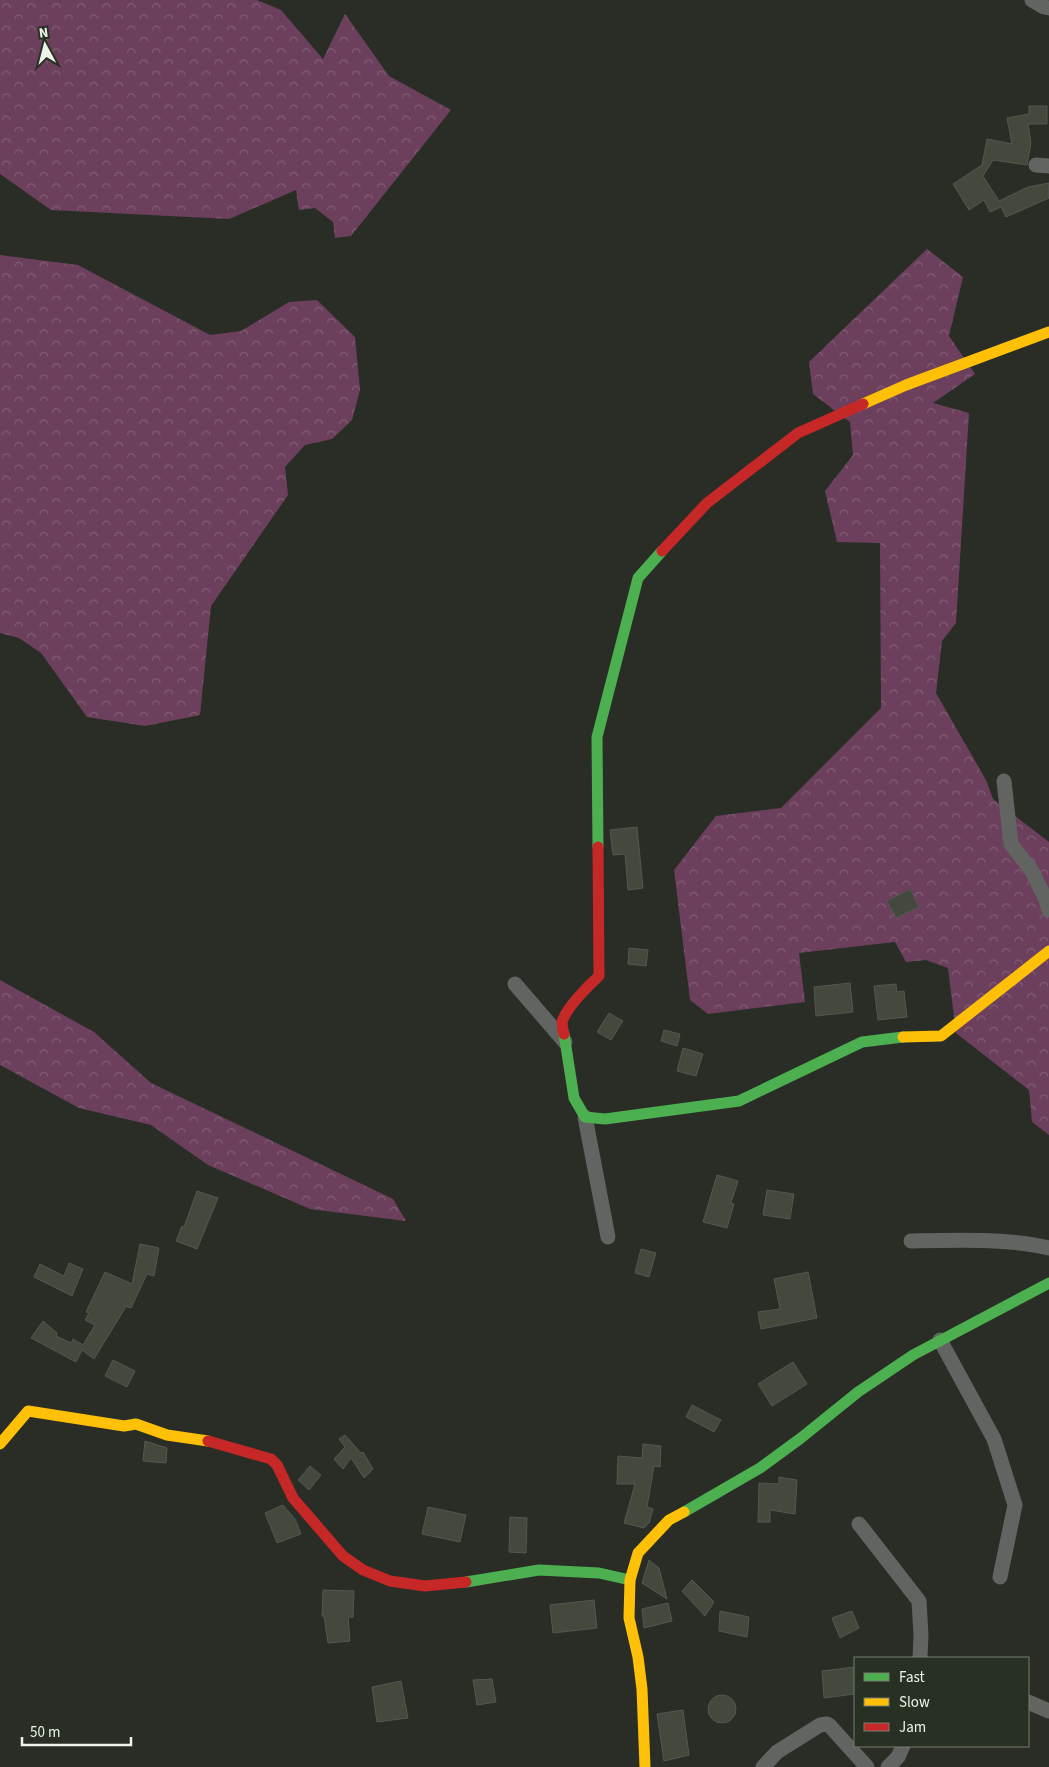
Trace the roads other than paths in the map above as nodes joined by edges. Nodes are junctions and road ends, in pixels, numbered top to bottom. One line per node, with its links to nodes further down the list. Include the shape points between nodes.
1 (1032, 0): 2 (street)
2 (1049, 8)
3 (1049, 332): 8 (street, via 906,385 798,433 707,503 638,578 596,737 599,976 570,1008 562,1023)
4 (1004, 781): 5 (street, via 1011,844 1032,871)
5 (1049, 910)
6 (1049, 951): 9 (street, via 941,1036 862,1042 739,1100 605,1119)
7 (515, 984): 8 (street)
8 (564, 1042): 9 (street, via 574,1098)
9 (585, 1117): 10 (street)
10 (608, 1237)
11 (911, 1241): 12 (street, via 972,1240)
12 (1049, 1248)
13 (1049, 1283): 14 (street)
14 (940, 1340): 17 (street, via 994,1439 1015,1505); 18 (street, via 858,1392 760,1468 669,1520 638,1553)
15 (0, 1444): 18 (street, via 28,1411 124,1426 136,1424 166,1436 214,1442 270,1459 277,1465 292,1498 343,1556 363,1570 390,1581 425,1586 539,1570 599,1573)
16 (859, 1524): 19 (street, via 919,1602)
17 (1000, 1578)
18 (630, 1580): 23 (street, via 629,1618 642,1689)
19 (920, 1657)
20 (1029, 1702): 21 (street)
21 (1049, 1711)
22 (903, 1747): 26 (street)
23 (645, 1767)
24 (763, 1767): 25 (street, via 777,1752 826,1724)
25 (867, 1767)
26 (888, 1767)

